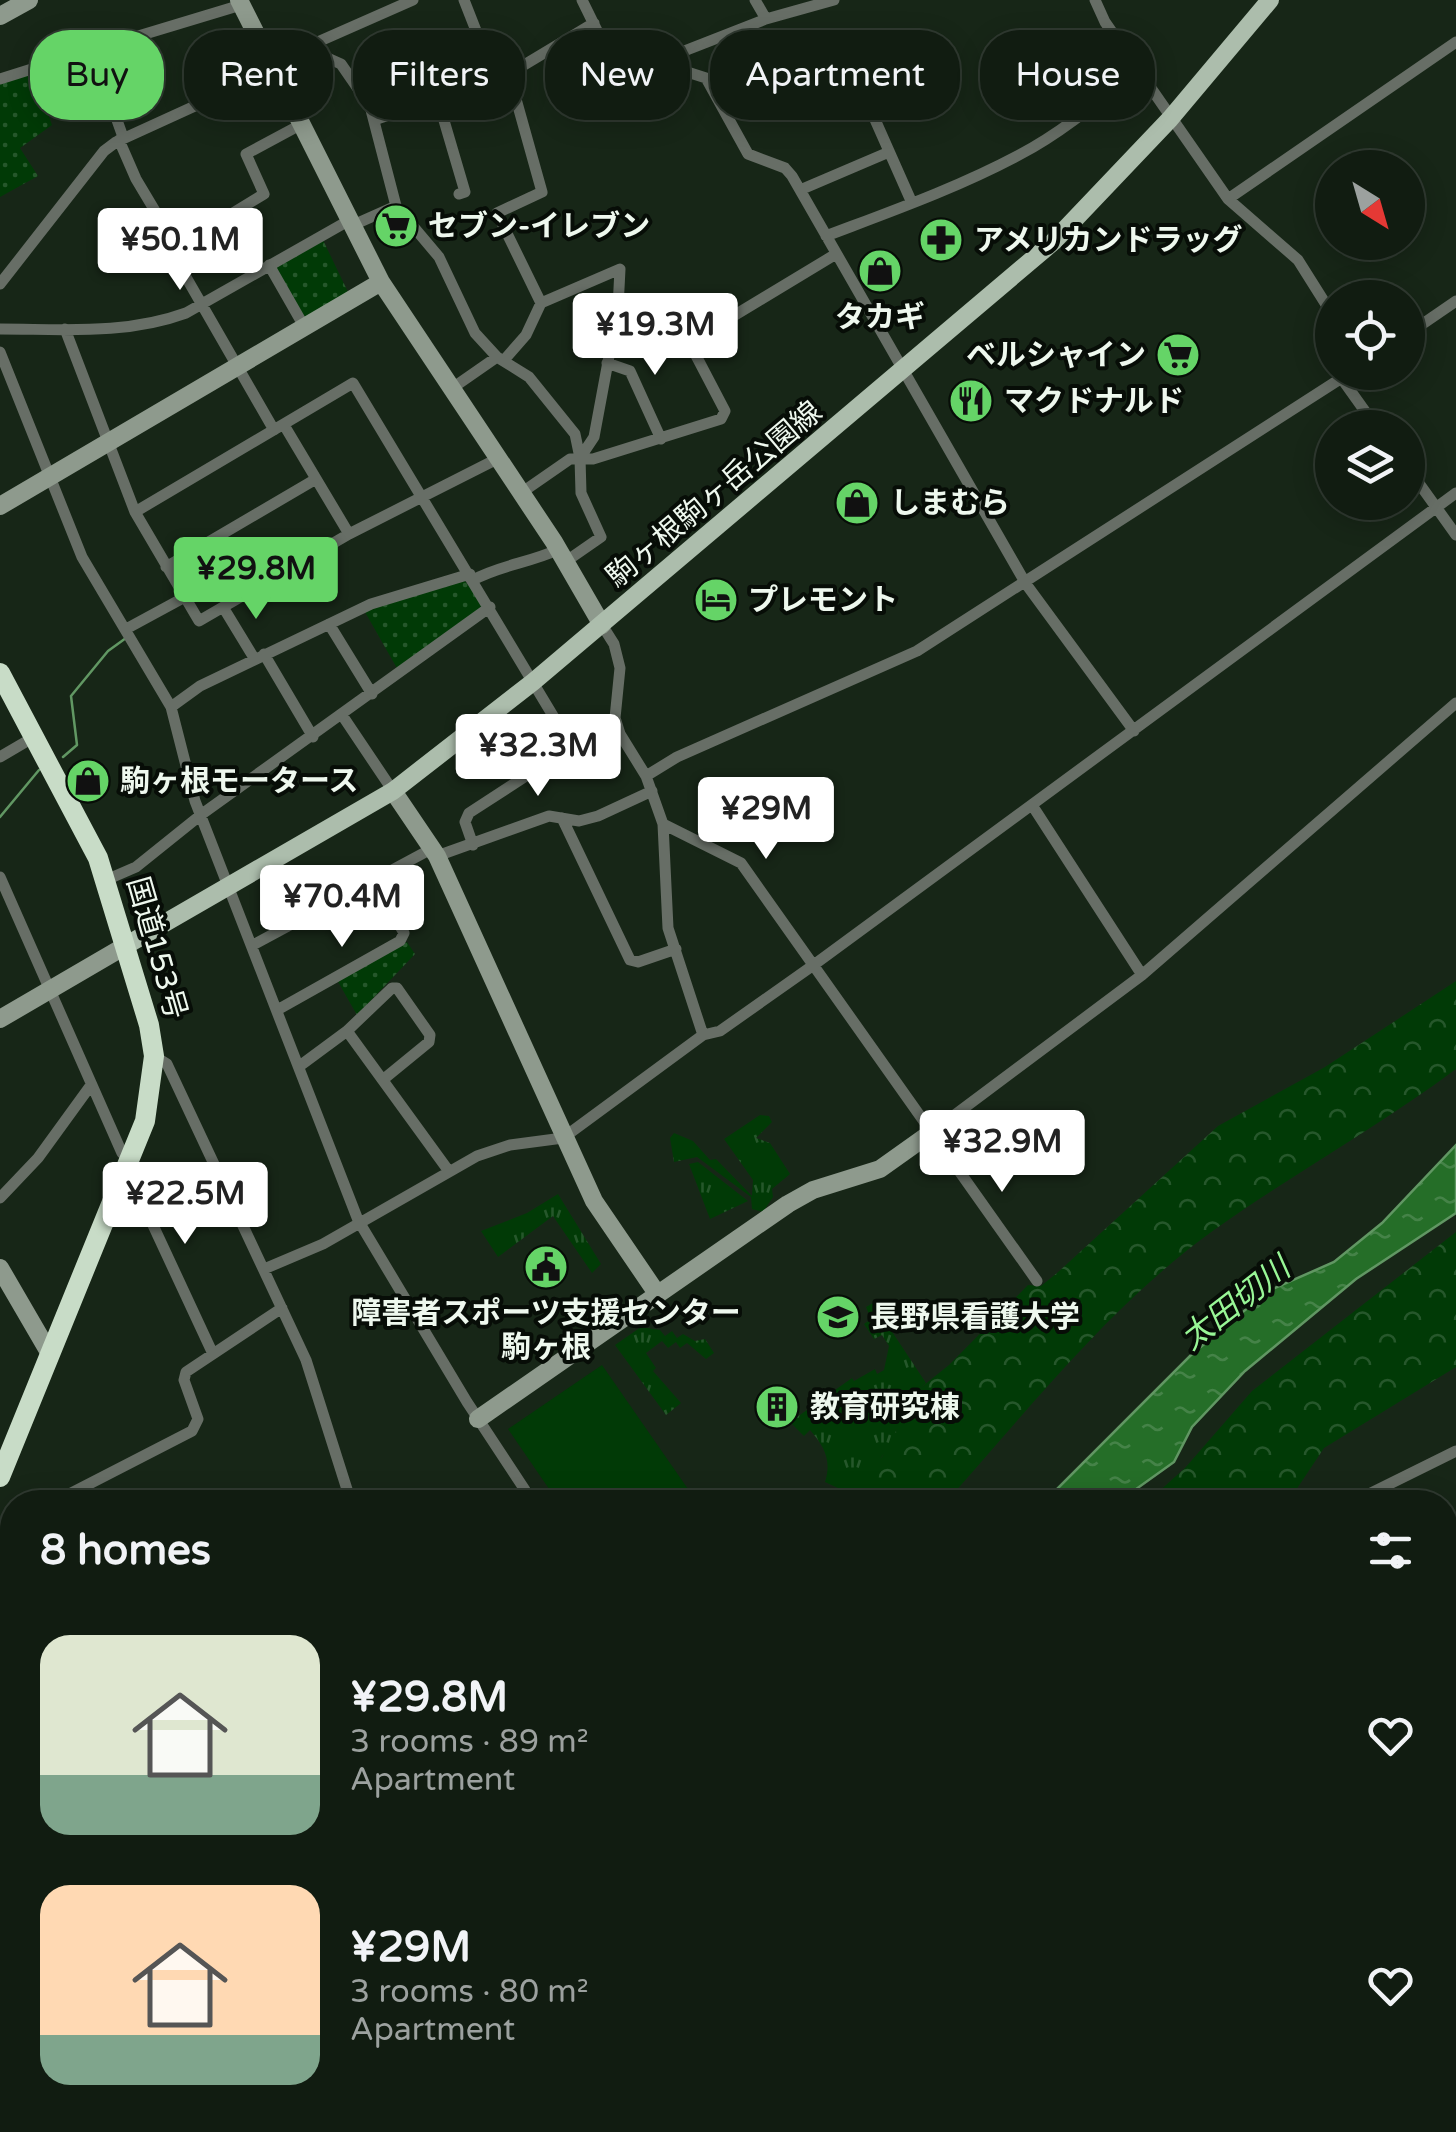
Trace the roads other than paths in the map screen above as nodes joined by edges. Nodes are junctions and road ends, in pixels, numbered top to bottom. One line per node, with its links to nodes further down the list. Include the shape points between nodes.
1 (29, 0): 10 (street)
2 (413, 0): 18 (street)
3 (464, 0): 15 (street)
4 (582, 0): 12 (street)
5 (754, 0): 11 (street)
6 (834, 0): 11 (street)
7 (1095, 0): 17 (street)
8 (1270, 0): 29 (main road, 駒ヶ根駒ヶ岳公園線)
9 (240, 2): 13 (street); 14 (street)
10 (0, 16)
11 (766, 20): 20 (street)
12 (594, 23): 16 (street); 22 (street)
13 (154, 30)
14 (254, 30)
15 (475, 30)
16 (597, 30)
17 (1114, 30)
18 (333, 35)
19 (1456, 42): 42 (street)
20 (690, 49)
21 (333, 63): 26 (street)
22 (525, 64)
23 (30, 70): 25 (street)
24 (690, 73): 40 (street, via 706,78 748,154 785,168)
25 (0, 79)
26 (353, 81)
27 (1155, 96): 29 (street)
28 (184, 110): 38 (street)
29 (1170, 119): 42 (street); 64 (main road, 駒ヶ根駒ヶ岳公園線, via 1053,242)
30 (115, 120): 38 (street)
31 (298, 120): 37 (street)
32 (377, 120): 44 (street)
33 (444, 120): 41 (street, via 465,192)
34 (522, 120): 54 (street, via 542,192 497,213)
35 (875, 120): 39 (street)
36 (1074, 120): 43 (street, via 1021,154)
37 (300, 125): 45 (street); 47 (street, via 246,154 264,194)
38 (121, 138): 47 (street); 51 (street, via 104,150)
39 (889, 152): 40 (street); 43 (street)
40 (800, 190): 46 (street)
41 (459, 194)
42 (1228, 199): 52 (street, via 1298,260)
43 (912, 203): 46 (street)
44 (396, 206): 45 (street); 61 (street, via 439,257 475,333)
45 (350, 223): 49 (street); 50 (street)
46 (826, 236): 48 (street)
47 (176, 246): 55 (street, via 171,251)
48 (836, 254): 64 (street); 68 (street, via 692,340 724,416)
49 (268, 265): 55 (street); 57 (street)
50 (381, 282): 57 (street); 65 (street)
51 (0, 284)
52 (1315, 287)
53 (1456, 301): 56 (street)
54 (542, 303): 61 (street, via 526,336); 62 (street, via 620,269)
55 (201, 304): 59 (street, via 160,322); 63 (street)
56 (1425, 322)
57 (305, 328): 63 (street)
58 (0, 329): 59 (street)
59 (65, 329): 69 (street)
60 (0, 352): 72 (street)
61 (501, 358): 65 (street); 70 (street, via 529,378 560,416 581,446)
62 (606, 363): 68 (street, via 630,371); 70 (street, via 594,437)
63 (237, 367): 67 (street); 69 (street)
64 (902, 372): 86 (street); 91 (main road, 駒ヶ根駒ヶ岳公園線)
65 (451, 389): 71 (street)
66 (1324, 390): 86 (street)
67 (279, 428): 73 (street); 77 (street, via 353,383); 80 (street)
68 (661, 439): 70 (street)
69 (108, 442): 72 (street); 80 (street)
70 (580, 458): 76 (street); 83 (street, via 582,493 601,536)
71 (498, 459): 76 (street); 77 (street)
72 (48, 477): 78 (street); 92 (street, via 82,557)
73 (316, 479): 81 (street); 84 (street)
74 (1425, 491): 79 (street)
75 (1456, 492): 79 (street)
76 (521, 493): 83 (street)
77 (423, 496): 81 (street); 85 (street)
78 (0, 506)
79 (1436, 506): 82 (street); 101 (street)
80 (135, 512): 84 (street)
81 (348, 534): 88 (street)
82 (1456, 535)
83 (561, 556): 85 (street); 91 (street)
84 (166, 567): 87 (street)
85 (471, 577): 89 (street); 90 (street, via 410,589)
86 (1026, 584): 101 (street); 106 (street, via 917,652 677,756)
87 (184, 597): 88 (street, via 199,620); 92 (street)
88 (223, 607): 93 (street)
89 (490, 607): 95 (street); 96 (street)
90 (329, 624): 93 (street); 96 (street)
91 (602, 625): 95 (main road, 駒ヶ根駒ヶ岳公園線); 100 (street, via 620,668)
92 (126, 630): 98 (street)
93 (259, 656): 98 (street); 103 (street)
94 (0, 672): 102 (highway, 国道153号)
95 (533, 682): 104 (street); 107 (main road, 駒ヶ根駒ヶ岳公園線)
96 (372, 694): 99 (street)
97 (1456, 702): 123 (street)
98 (171, 707): 110 (street)
99 (342, 715): 103 (street); 107 (street)
100 (616, 718): 104 (street); 106 (street)
101 (1134, 731): 109 (street)
102 (34, 736): 105 (street); 116 (highway, 国道153号)
103 (313, 736): 110 (street)
104 (570, 744): 113 (street, via 470,813 465,822)
105 (0, 758)
106 (646, 776): 108 (street)
107 (393, 791): 114 (street); 118 (main road, 駒ヶ根駒ヶ岳公園線)
108 (652, 791): 111 (street, via 598,816); 112 (street)
109 (1032, 805): 122 (street); 123 (street)
110 (202, 814): 116 (street, via 136,867); 118 (street)
111 (562, 818): 113 (street, via 549,816); 121 (street, via 630,960)
112 (663, 824): 121 (street, via 668,928); 122 (street, via 741,863)
113 (473, 845): 114 (street)
114 (435, 852): 117 (street); 134 (street)
115 (0, 877): 124 (street)
116 (106, 880): 120 (highway, 国道153号)
117 (374, 882): 119 (street); 125 (street, via 404,933 400,940)
118 (230, 887): 119 (street); 120 (main road, 駒ヶ根駒ヶ岳公園線)
119 (253, 944): 125 (street)
120 (125, 946): 124 (street); 129 (highway, 国道153号)
121 (676, 949): 128 (street)
122 (815, 964): 128 (street); 133 (street)
123 (1142, 975): 133 (street)
124 (48, 991): 126 (street); 132 (street)
125 (279, 1009): 130 (street)
126 (0, 1019)
127 (347, 1032): 130 (street); 131 (street); 131 (street, via 397,988 429,1042)
128 (703, 1035): 134 (street)
129 (154, 1056): 135 (highway, 国道153号, via 150,1100); 140 (street, via 167,1064)
130 (301, 1065): 138 (street)
131 (384, 1078): 136 (street)
132 (91, 1085): 135 (street); 137 (street)
133 (932, 1132): 141 (street); 142 (street, via 880,1169 788,1204)
134 (562, 1138): 136 (street, via 510,1146); 142 (street, via 594,1201)
135 (127, 1166): 144 (highway, 国道153号); 145 (street)
136 (448, 1170): 138 (street)
137 (0, 1198)
138 (358, 1220): 140 (street, via 323,1244); 146 (street)
139 (0, 1268): 144 (street)
140 (264, 1269): 143 (street)
141 (1037, 1281)
142 (658, 1295): 146 (street)
143 (282, 1308): 145 (street); 150 (street, via 323,1404)
144 (50, 1354): 148 (highway, 国道153号)
145 (214, 1354): 149 (street, via 186,1372 198,1419 192,1432)
146 (478, 1420): 151 (street)
147 (1456, 1452): 152 (street)
148 (0, 1477)
149 (78, 1490)
150 (348, 1490)
151 (522, 1490)
152 (1378, 1490)

